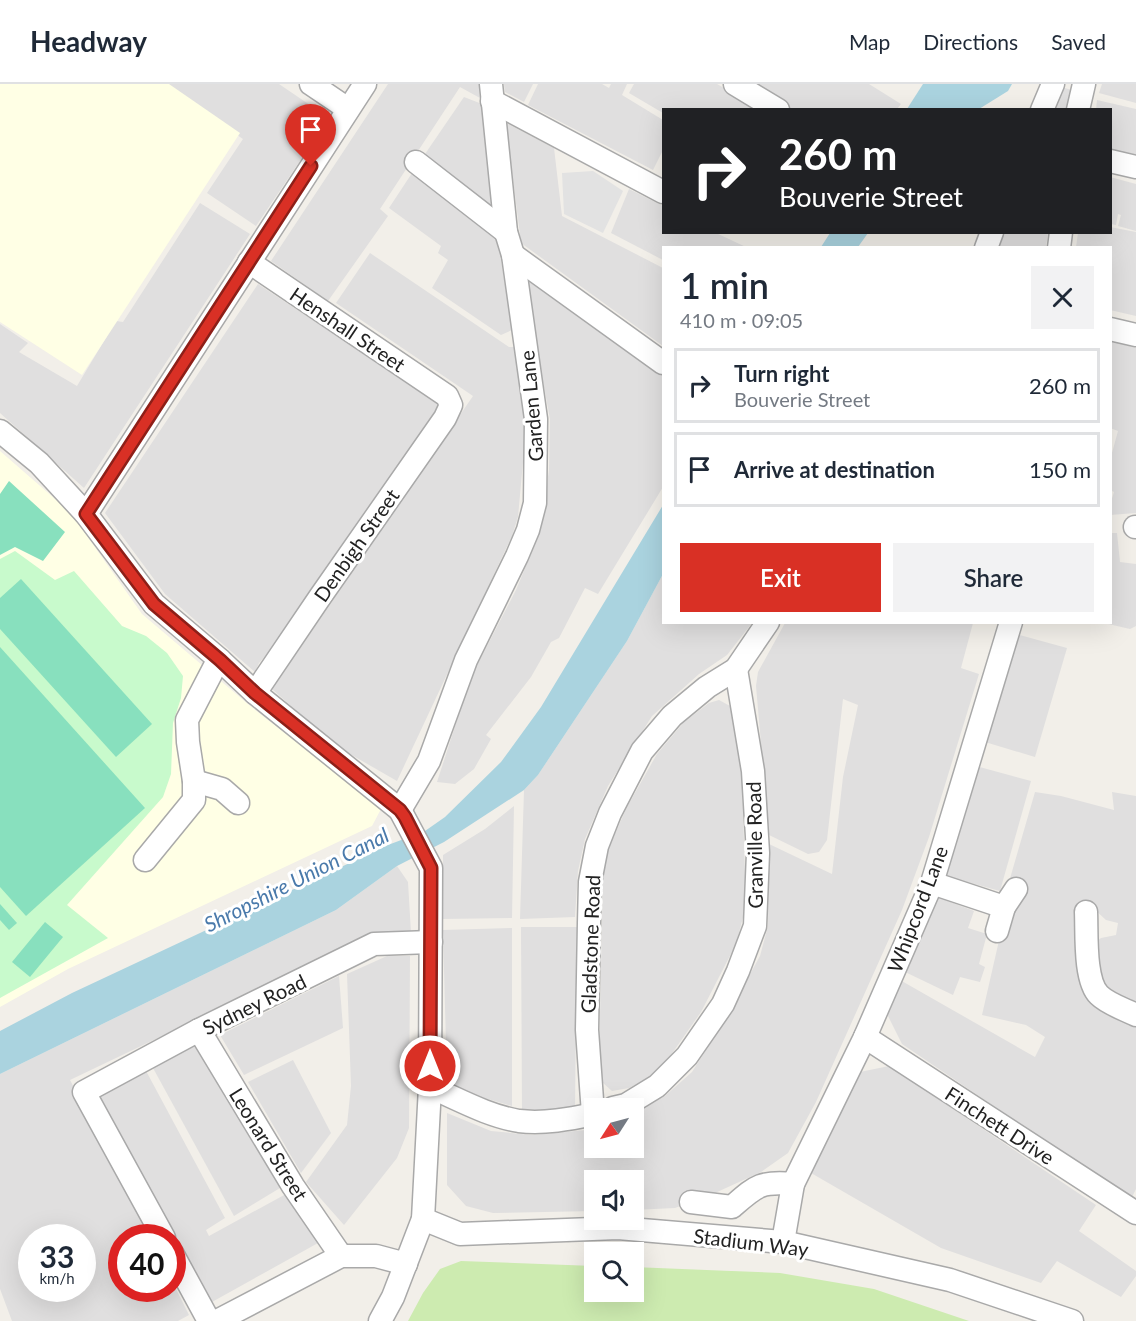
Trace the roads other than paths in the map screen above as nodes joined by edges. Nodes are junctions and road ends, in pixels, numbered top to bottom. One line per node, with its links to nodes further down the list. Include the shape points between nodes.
1 (311, 84): 10 (street)
2 (365, 84): 10 (street)
3 (735, 84): 7 (street)
4 (1053, 84): 8 (street)
5 (1084, 84): 9 (street)
6 (492, 92): 14 (street); 15 (street, Garden Lane)
7 (775, 108)
8 (1043, 108)
9 (1078, 108)
10 (348, 109): 17 (street)
11 (1112, 161): 13 (street)
12 (416, 162): 15 (street)
13 (1136, 167)
14 (662, 191)
15 (506, 232): 16 (street, Garden Lane)
16 (513, 255): 20 (street); 31 (street, Garden Lane, via 536,419 535,503 517,556 466,660 429,761)
17 (249, 262): 21 (street, Henshall Street); 23 (street)
18 (1112, 329): 19 (street)
19 (1136, 335)
20 (662, 362)
21 (447, 396): 28 (street, Denbigh Street, via 452,405 445,418)
22 (0, 431): 23 (street, via 39,463)
23 (86, 514): 26 (street, via 154,604)
24 (767, 624): 27 (street, Gladstone Road)
25 (1010, 624): 33 (street, Whipcord Lane)
26 (220, 660): 28 (street); 29 (street, via 187,720)
27 (736, 669): 41 (street, Gladstone Road, via 672,716 642,751 597,846 590,882 587,1030); 42 (street, Granville Road, via 753,771 758,853 755,926 723,1004 687,1056 657,1086)
28 (255, 693): 31 (street)
29 (194, 781): 30 (street, via 222,789); 32 (street, via 194,800)
30 (238, 803)
31 (403, 814): 36 (street, via 431,868)
32 (145, 860)
33 (932, 884): 35 (street, via 1010,898); 39 (street, Whipcord Lane)
34 (1092, 925): 37 (street, via 1089,977 1093,989)
35 (997, 931)
36 (431, 942): 38 (street, Sydney Road, via 374,944); 40 (street)
37 (1136, 1015)
38 (200, 1030): 48 (street, Sydney Road, via 84,1092); 50 (street, Leonard Street, via 293,1186)
39 (865, 1037): 44 (street, Whipcord Lane); 46 (street, Finchett Drive)
40 (430, 1087): 43 (street, Granville Road, via 494,1114 519,1120 559,1121); 47 (street)
41 (598, 1098)
42 (637, 1098)
43 (584, 1116)
44 (793, 1184): 45 (street, via 769,1182 749,1191 732,1208); 49 (street, Whipcord Lane)
45 (691, 1202)
46 (1136, 1213)
47 (423, 1219): 49 (street, Stadium Way, via 460,1234 618,1228); 51 (street)
48 (156, 1224)
49 (783, 1242): 56 (street, Stadium Way, via 950,1280)
50 (341, 1256): 51 (street, via 376,1256); 54 (street)
51 (406, 1264): 55 (street)
52 (186, 1279): 53 (street)
53 (209, 1321)
54 (217, 1321)
55 (380, 1321)
56 (1072, 1321)

